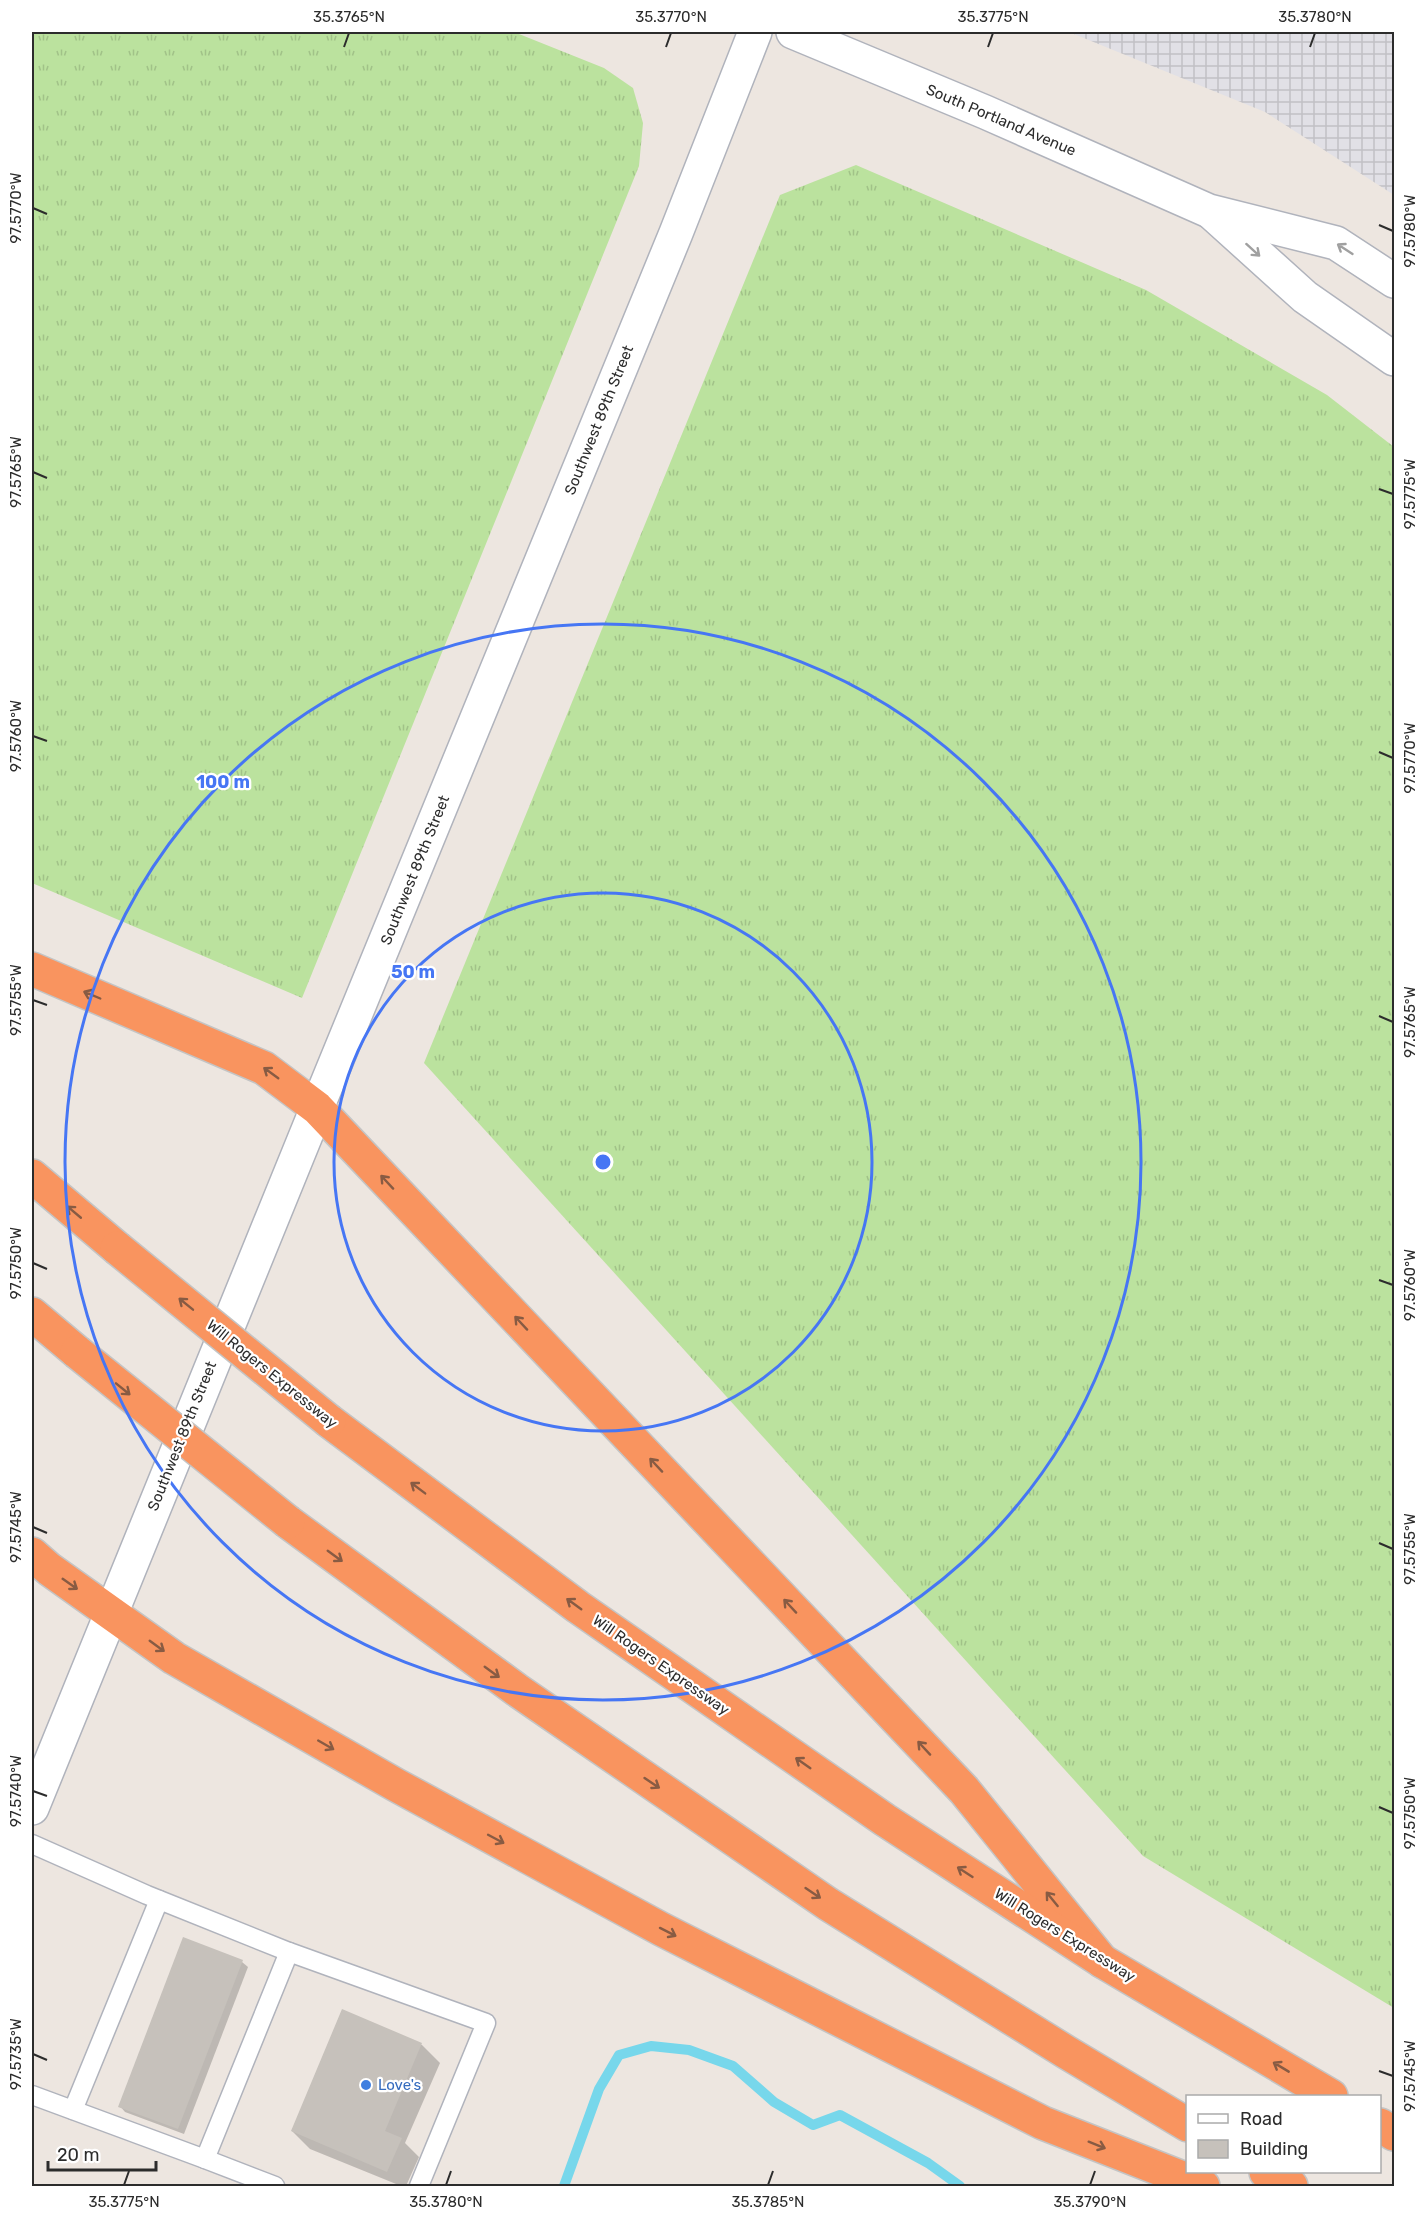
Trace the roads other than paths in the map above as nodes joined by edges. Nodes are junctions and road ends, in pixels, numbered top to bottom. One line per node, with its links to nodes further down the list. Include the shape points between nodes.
1 (754, 32): 7 (main road, Southwest 89th Street, via 676,233)
2 (793, 32): 3 (main road, South Portland Avenue)
3 (1209, 211): 4 (main road, South Portland Avenue, one-way to 3, via 1336,243); 5 (main road, South Portland Avenue, one-way to 5, via 1305,297)
4 (1395, 281)
5 (1395, 359)
6 (32, 969): 7 (highway, one-way to 6, via 264,1068)
7 (317, 1108): 11 (main road, Southwest 89th Street); 16 (highway, one-way to 7, via 964,1790)
8 (32, 1176): 16 (highway, Will Rogers Expressway, one-way to 8, bridge, via 885,1820 578,1607 329,1421)
9 (32, 1314): 20 (highway, one-way to 20, bridge, via 288,1522 517,1690 828,1904)
10 (32, 1554): 11 (highway, one-way to 11)
11 (110, 1612): 12 (main road, Southwest 89th Street); 27 (highway, one-way to 27, via 184,1664 396,1785 662,1929 1043,2123)
12 (32, 1808)
13 (32, 1844): 14 (lane)
14 (159, 1900): 15 (lane); 19 (lane)
15 (289, 1952): 23 (lane); 26 (lane, via 486,2023)
16 (1102, 1961): 17 (highway, Will Rogers Expressway, one-way to 16)
17 (1328, 2095)
18 (32, 2096): 19 (lane)
19 (73, 2110): 23 (lane)
20 (1186, 2124)
21 (1381, 2126): 22 (highway)
22 (1395, 2134)
23 (205, 2158): 25 (lane)
24 (1268, 2173): 28 (highway)
25 (275, 2187)
26 (419, 2187)
27 (1203, 2187)
28 (1291, 2187)

